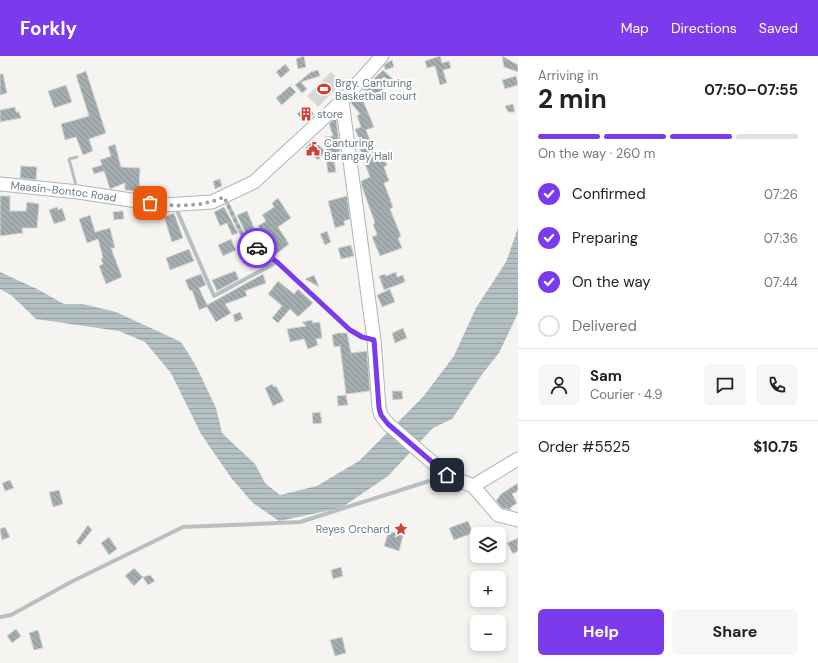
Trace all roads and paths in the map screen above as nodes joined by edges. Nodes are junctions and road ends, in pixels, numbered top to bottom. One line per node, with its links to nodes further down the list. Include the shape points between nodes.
1 (382, 56): 2 (street, Maasin-Bontoc Road)
2 (342, 101): 6 (street, Maasin-Bontoc Road, via 254,182); 9 (street)
3 (77, 157): 5 (lane, via 69,159)
4 (0, 184): 5 (street, Maasin-Bontoc Road)
5 (78, 192): 7 (street, Maasin-Bontoc Road)
6 (224, 197): 7 (street, Maasin-Bontoc Road, via 212,202); 8 (street, via 243,236)
7 (174, 206): 8 (street, via 214,296)
8 (277, 262): 9 (street, via 350,330)
9 (374, 340): 11 (street, via 381,415)
10 (518, 459): 12 (street)
11 (447, 475): 12 (street); 14 (street, via 300,522 183,527 71,582 11,615)
12 (473, 486): 13 (street, via 498,515)
13 (518, 520)
14 (0, 617)

